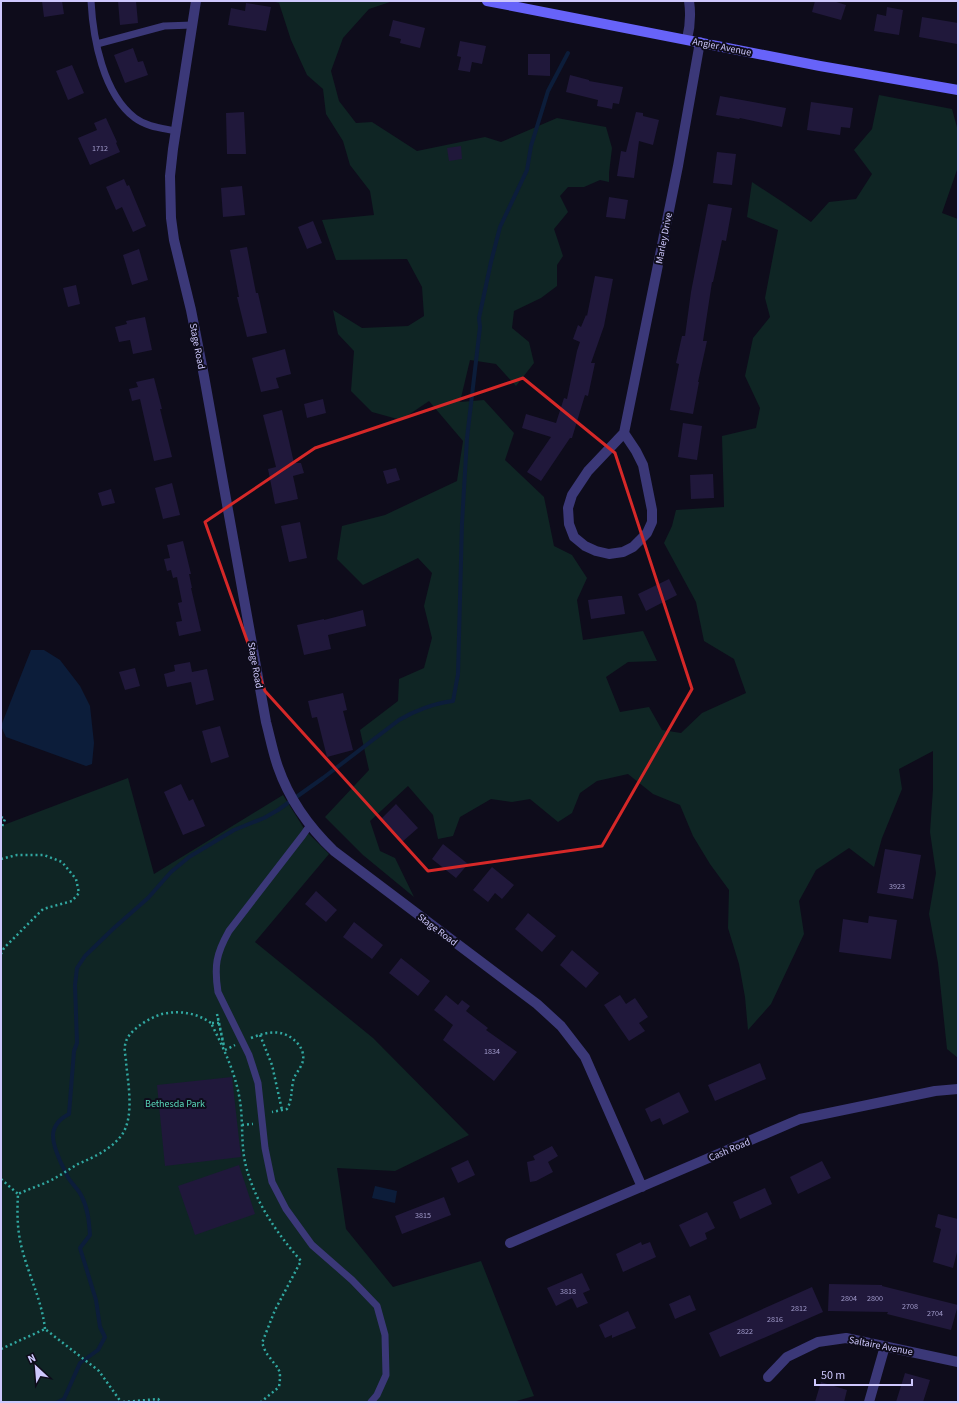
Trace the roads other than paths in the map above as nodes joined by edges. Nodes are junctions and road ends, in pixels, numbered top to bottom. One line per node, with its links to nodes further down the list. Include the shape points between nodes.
1 (91, 1): 8 (lane)
2 (196, 1): 5 (street, Stage Road)
3 (487, 1): 6 (main road, Angier Avenue)
4 (689, 1): 6 (street, via 690,30)
5 (193, 25): 8 (lane, via 164,26); 10 (street, Stage Road)
6 (687, 39): 7 (main road, Angier Avenue)
7 (700, 42): 9 (main road, Angier Avenue); 11 (street, Marley Drive, via 678,166)
8 (97, 44): 10 (lane, via 107,80 118,101 135,118 148,125)
9 (958, 90)
10 (176, 131): 12 (street, Stage Road, via 170,176 174,240 192,310 266,722 278,767)
11 (624, 433): 11 (street, via 642,466 652,510 652,522 647,533 633,547 609,554 596,552 574,537 569,524 568,508 572,495 588,471)
12 (310, 825): 14 (street, Stage Road, via 334,851 537,1004 561,1026 585,1057); 19 (lane, via 221,945 216,970 218,992 249,1055 258,1083 265,1148 272,1182 286,1209 312,1245 377,1306 386,1334 386,1375)
13 (958, 1089): 14 (street, Cash Road, via 934,1091 800,1119)
14 (642, 1187): 15 (street, Cash Road)
15 (510, 1243)
16 (885, 1346): 17 (street, Saltaire Avenue); 18 (street, Saltaire Avenue, via 846,1338 818,1342 787,1357); 20 (street)
17 (958, 1362)
18 (768, 1377)
19 (371, 1402)
20 (869, 1402)

